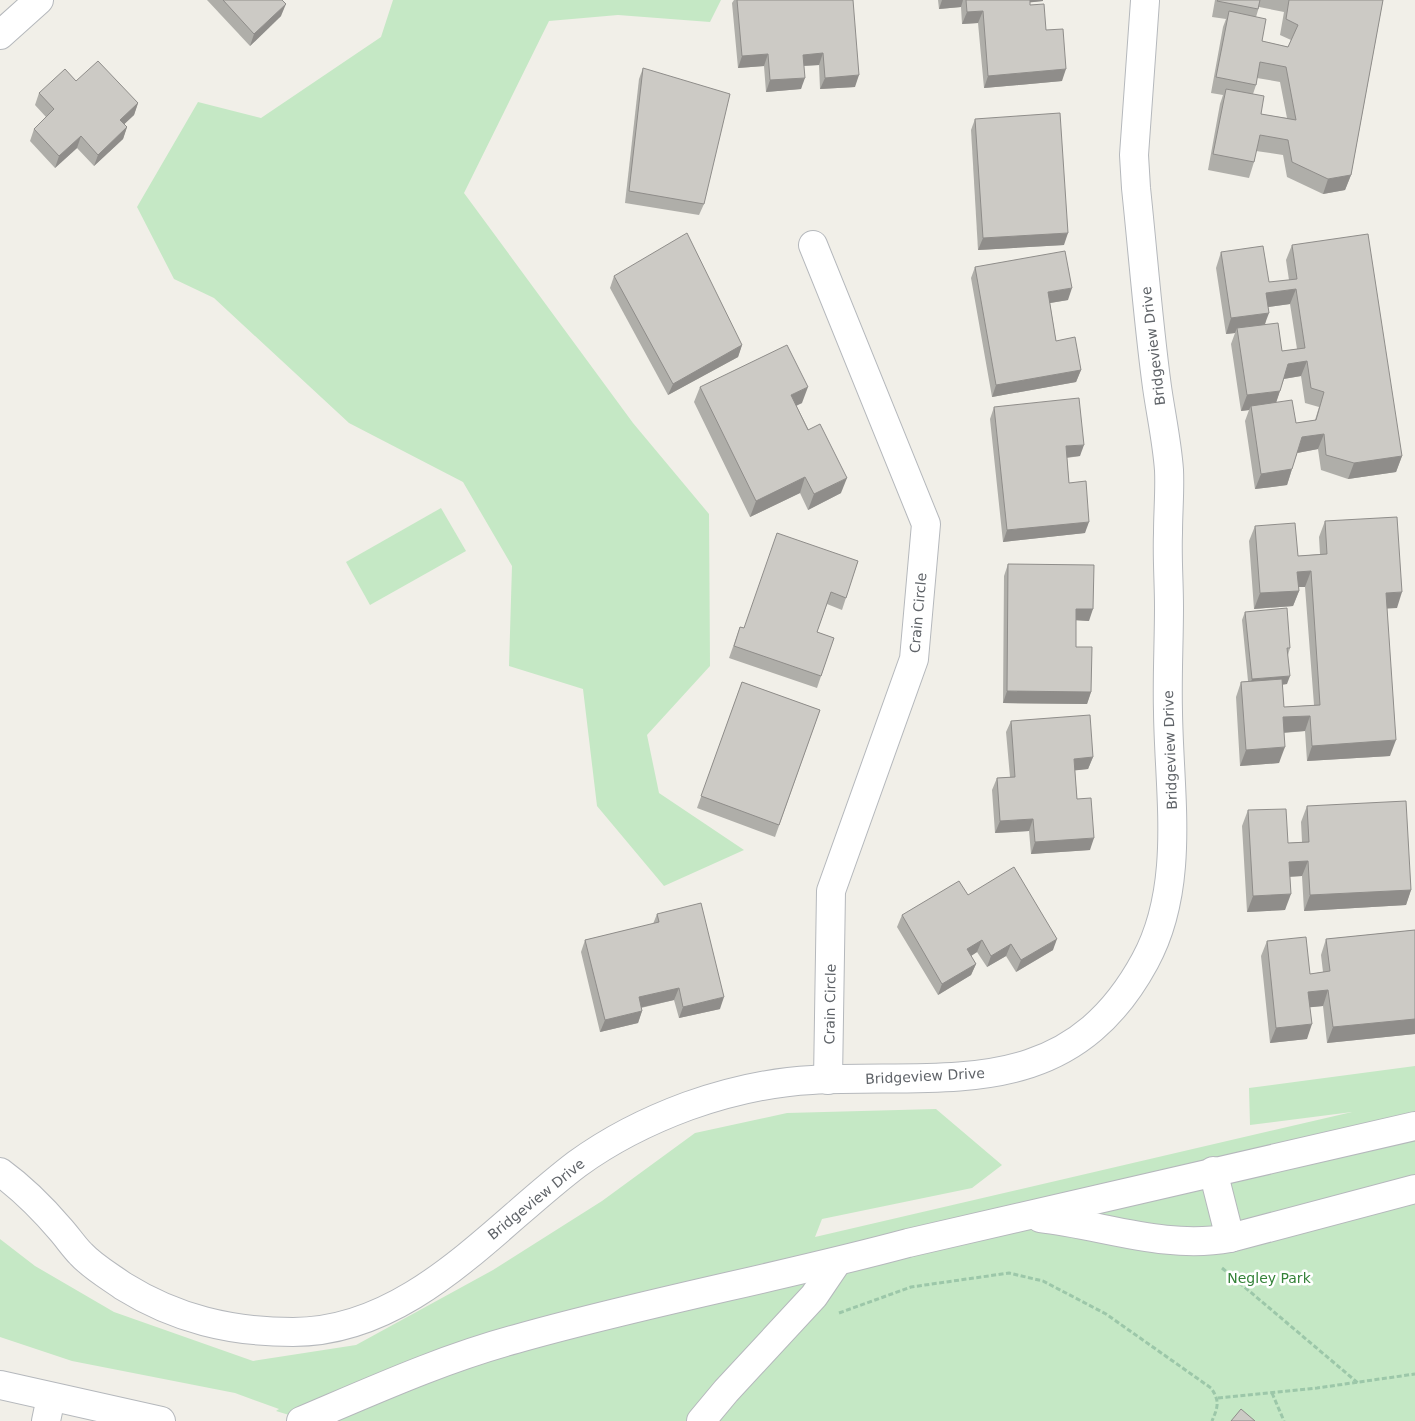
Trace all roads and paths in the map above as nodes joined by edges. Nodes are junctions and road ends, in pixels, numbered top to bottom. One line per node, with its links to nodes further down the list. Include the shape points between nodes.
1 (39, 0): 3 (street)
2 (1145, 0): 5 (street, Bridgeview Drive, via 1134,155 1157,387 1170,477 1168,709 1172,822 1169,889 1159,928 1146,960 1109,1012 1074,1044 1035,1063 970,1077)
3 (0, 35)
4 (813, 245): 5 (street, Crain Circle, via 926,524 914,659 831,891)
5 (828, 1080): 8 (street, Bridgeview Drive, via 749,1088 674,1111 581,1161 421,1292 378,1313 303,1332 214,1325 182,1317 148,1302 81,1254 36,1204)
6 (1415, 1126): 7 (street)
7 (1213, 1171): 10 (street); 11 (street)
8 (0, 1172)
9 (1415, 1189): 11 (street)
10 (1024, 1216): 11 (street, via 1064,1220 1160,1240 1207,1242); 12 (street)
11 (1226, 1239): 15 (path, via 1222,1268)
12 (837, 1262): 22 (street, via 516,1339 443,1363); 23 (street, via 814,1296)
13 (832, 1317): 18 (path, via 910,1287 1009,1273 1043,1281 1106,1314 1211,1388)
14 (1415, 1374): 15 (path)
15 (1358, 1382): 17 (path)
16 (0, 1385): 19 (street)
17 (1272, 1393): 18 (path); 25 (path)
18 (1218, 1398): 24 (path, via 1218,1408)
19 (49, 1409): 20 (street)
20 (118, 1416): 21 (street)
21 (161, 1421)
22 (301, 1421)
23 (701, 1421)
24 (1212, 1421)
25 (1284, 1421)

